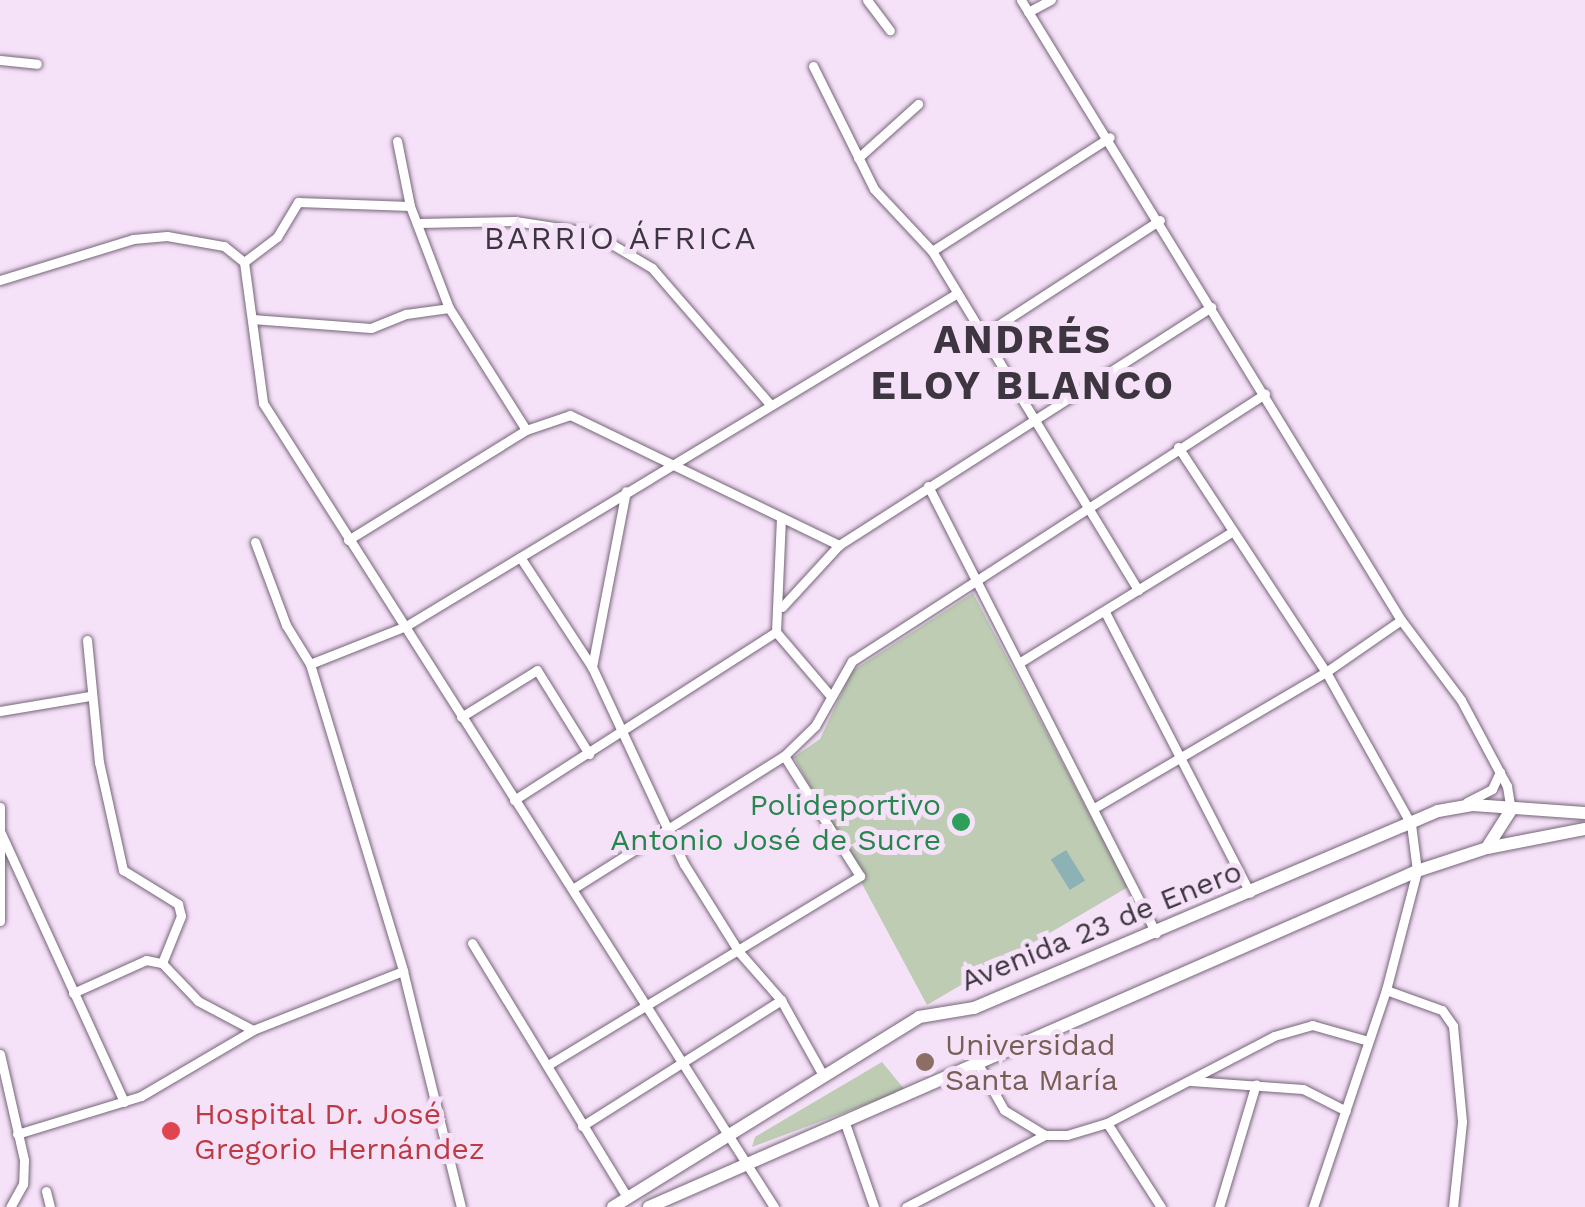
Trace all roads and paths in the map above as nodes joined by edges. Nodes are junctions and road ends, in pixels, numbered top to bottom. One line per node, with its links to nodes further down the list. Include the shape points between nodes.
1 (867, 0): 5 (street)
2 (1021, 0): 4 (street)
3 (1052, 0): 4 (street)
4 (1028, 12): 10 (street)
5 (890, 30)
6 (0, 60): 7 (street)
7 (37, 64)
8 (813, 66): 12 (street)
9 (918, 104): 12 (street)
10 (1110, 136): 14 (street); 16 (street)
11 (396, 141): 13 (street)
12 (858, 158): 16 (street, via 874,189)
13 (410, 206): 15 (street); 17 (street, via 298,202 277,236)
14 (1160, 220): 20 (street); 23 (street)
15 (419, 223): 21 (street); 25 (street, via 515,220 593,233 652,268)
16 (932, 252): 19 (street)
17 (244, 262): 18 (street, via 224,246 167,236 134,239); 22 (street)
18 (0, 280)
19 (956, 294): 23 (street); 25 (street)
20 (1211, 307): 24 (street); 26 (street)
21 (449, 308): 22 (street, via 371,328); 27 (street)
22 (252, 319): 35 (street, via 263,403)
23 (984, 335): 26 (street)
24 (1265, 394): 28 (street); 43 (street)
25 (770, 404): 29 (street)
26 (1038, 419): 30 (street); 32 (street)
27 (526, 430): 29 (street, via 570,415); 35 (street)
28 (1178, 447): 32 (street); 34 (street)
29 (680, 465): 31 (street); 33 (street)
30 (928, 486): 37 (street); 39 (street)
31 (626, 491): 38 (street); 49 (street)
32 (1090, 506): 39 (street); 40 (street)
33 (781, 518): 37 (street); 41 (street)
34 (1232, 532): 40 (street); 50 (street)
35 (348, 540): 44 (street)
36 (255, 542): 48 (street, via 286,625)
37 (839, 545): 41 (street)
38 (520, 557): 44 (street); 49 (street)
39 (978, 582): 47 (street); 51 (street, via 852,661)
40 (1138, 590): 42 (street)
41 (782, 607): 45 (street)
42 (1104, 612): 47 (street); 58 (street)
43 (1401, 620): 50 (street); 59 (street, via 1461,700)
44 (406, 626): 48 (street); 54 (street)
45 (776, 632): 51 (street); 55 (street)
46 (87, 640): 52 (street)
47 (1022, 661): 64 (street)
48 (310, 664): 81 (street)
49 (592, 667): 55 (street)
50 (1326, 672): 58 (street); 67 (street)
51 (830, 694): 57 (street, via 815,726)
52 (90, 696): 53 (street); 80 (street, via 122,870 170,898 181,916)
53 (0, 712)
54 (461, 717): 56 (street, via 537,670); 60 (street)
55 (622, 735): 56 (street); 68 (street)
56 (589, 754): 60 (street)
57 (784, 756): 68 (street); 79 (street, via 860,876)
58 (1184, 758): 64 (street); 75 (street)
59 (1500, 772): 61 (street, via 1492,789); 65 (street)
60 (514, 800): 74 (street)
61 (1461, 805): 62 (main road, Avenida 23 de Enero); 67 (main road, Avenida 23 de Enero)
62 (1484, 806): 65 (main road, Avenida 23 de Enero); 71 (main road, via 1498,814)
63 (0, 807): 70 (street)
64 (1094, 808): 77 (street)
65 (1511, 810): 66 (main road, Avenida 23 de Enero); 71 (main road)
66 (1585, 813)
67 (1411, 824): 73 (street); 75 (main road, Avenida 23 de Enero)
68 (671, 829): 74 (street); 79 (street, via 684,864)
69 (1585, 829): 72 (main road)
70 (2, 830): 76 (street); 83 (street)
71 (1501, 830): 72 (main road)
72 (1486, 848): 73 (main road)
73 (1417, 871): 82 (street); 90 (main road)
74 (574, 888): 85 (street)
75 (1250, 892): 77 (main road, Avenida 23 de Enero)
76 (0, 921)
77 (1156, 933): 92 (main road, Avenida 23 de Enero, via 974,1008 919,1017)
78 (472, 943): 91 (street)
79 (739, 952): 84 (street); 85 (street)
80 (162, 964): 83 (street, via 146,960); 86 (street, via 198,1001)
81 (403, 971): 86 (street); 108 (street)
82 (1386, 990): 87 (street); 117 (street, via 1442,1010 1453,1026 1462,1122)
83 (73, 993): 95 (street)
84 (781, 1000): 89 (street); 92 (street)
85 (647, 1005): 89 (street); 91 (street)
86 (253, 1030): 95 (street, via 208,1062)
87 (1366, 1040): 93 (street, via 1312,1025 1274,1036); 96 (street)
88 (0, 1054): 100 (street)
89 (685, 1063): 98 (street); 101 (street)
90 (978, 1064): 99 (main road); 102 (street, via 1004,1110)
91 (548, 1065): 98 (street)
92 (824, 1075): 101 (main road, Avenida 23 de Enero)
93 (1188, 1081): 94 (street); 97 (street)
94 (1256, 1084): 96 (street, via 1303,1089); 115 (street)
95 (124, 1102): 100 (street)
96 (1346, 1112): 116 (street)
97 (1107, 1123): 102 (street); 114 (street)
98 (582, 1126): 105 (street)
99 (846, 1126): 103 (main road); 112 (street)
100 (17, 1134): 106 (street, via 23,1184)
101 (729, 1135): 103 (street); 105 (main road, Avenida 23 de Enero)
102 (1045, 1136): 113 (street)
103 (751, 1162): 110 (main road); 111 (street)
104 (46, 1192): 107 (street)
105 (627, 1197): 109 (main road, Avenida 23 de Enero)
106 (10, 1207)
107 (50, 1207)
108 (461, 1207)
109 (613, 1207)
110 (649, 1207)
111 (774, 1207)
112 (874, 1207)
113 (906, 1207)
114 (1160, 1207)
115 (1219, 1207)
116 (1313, 1207)
117 (1454, 1207)

